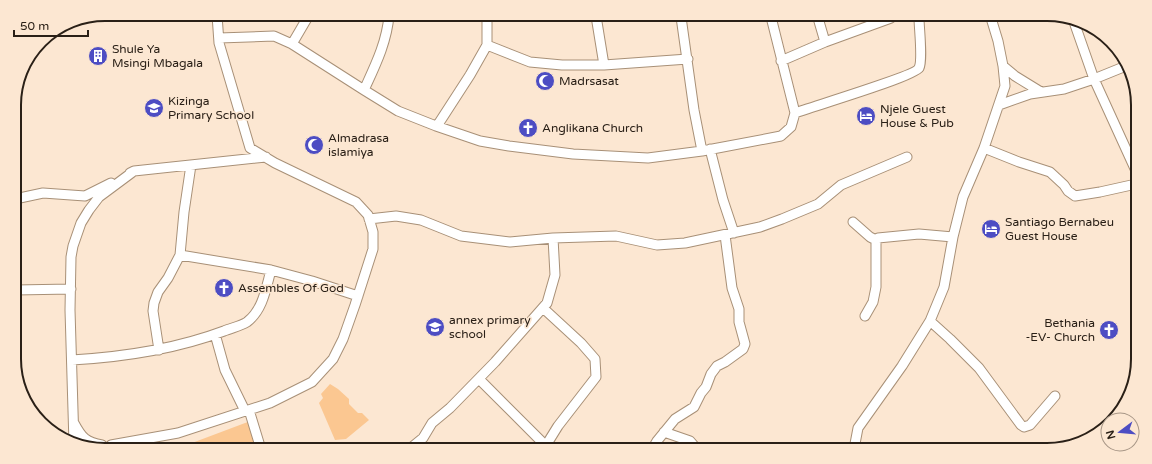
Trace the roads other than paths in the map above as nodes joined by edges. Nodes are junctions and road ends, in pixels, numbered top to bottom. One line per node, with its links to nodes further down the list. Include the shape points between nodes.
1 (218, 21): 13 (street)
2 (305, 21): 15 (street)
3 (388, 21): 23 (street, via 379,56)
4 (487, 21): 16 (street)
5 (597, 21): 19 (street)
6 (682, 21): 17 (street)
7 (772, 21): 18 (street)
8 (819, 21): 14 (street)
9 (883, 21): 14 (street)
10 (919, 21): 26 (street, via 920,59 916,70 897,79)
11 (992, 21): 20 (street)
12 (1075, 26): 22 (street)
13 (219, 38): 15 (street, via 274,36); 31 (street, via 250,148)
14 (826, 42): 18 (street)
15 (292, 44): 23 (street)
16 (487, 45): 19 (street, via 530,62); 27 (street)
17 (688, 59): 19 (street); 29 (street, via 694,110)
18 (781, 61): 26 (street)
19 (604, 65)
20 (1003, 66): 24 (street); 25 (street, via 1005,86)
21 (1122, 68): 22 (street)
22 (1094, 79): 24 (street, via 1064,89); 32 (street)
23 (364, 90): 27 (street, via 398,111)
24 (1041, 92): 25 (street)
25 (999, 105): 28 (street)
26 (794, 113): 29 (street, via 791,127 781,136)
27 (437, 126): 29 (street, via 480,141 573,154 648,158)
28 (984, 148): 35 (street, via 1050,172 1075,196); 40 (street, via 963,196)
29 (706, 150): 39 (street, via 723,200)
30 (907, 157): 39 (street, via 841,185 822,202 810,208)
31 (266, 158): 33 (street); 37 (street, via 356,202)
32 (1131, 160)
33 (191, 165): 34 (street); 43 (street)
34 (134, 171): 36 (street, via 85,196 44,193); 45 (street, via 99,197 81,223 71,257)
35 (1131, 185)
36 (21, 198)
37 (369, 219): 41 (street, via 396,216 422,220 461,236 510,242); 47 (street, via 373,232 373,249)
38 (853, 222): 42 (street)
39 (729, 234): 41 (street, via 685,243 658,245 616,236); 58 (street, via 732,288 739,309 739,321 745,344 743,349 717,366 694,407 675,419)
40 (953, 237): 42 (street, via 919,234); 50 (street, via 944,287)
41 (553, 238): 48 (street, via 555,275 547,303)
42 (876, 240): 49 (street, via 876,286 873,302)
43 (180, 255): 44 (street); 52 (street, via 154,303)
44 (270, 270): 47 (street); 51 (street, via 265,294 257,311 247,322)
45 (71, 289): 46 (street); 53 (street)
46 (21, 290)
47 (358, 296): 56 (street, via 333,360 312,382)
48 (543, 308): 54 (street); 65 (street, via 592,355 596,368 596,377 558,426)
49 (865, 316)
50 (930, 321): 55 (street, via 979,368 1021,426 1030,425); 68 (street, via 858,428)
51 (215, 334): 52 (street); 56 (street, via 225,370)
52 (159, 350): 53 (street, via 107,358)
53 (72, 360): 57 (street)
54 (479, 379): 63 (street, via 432,422 423,438); 64 (street)
55 (1055, 396)
56 (247, 410): 61 (street, via 178,433); 62 (street)
57 (73, 421): 59 (street); 60 (street, via 83,438)
58 (664, 432): 66 (street); 67 (street)
59 (74, 437)
60 (88, 441)
61 (122, 443)
62 (259, 443)
63 (417, 443)
64 (542, 443)
65 (548, 443)
66 (656, 443)
67 (692, 443)
68 (855, 443)

